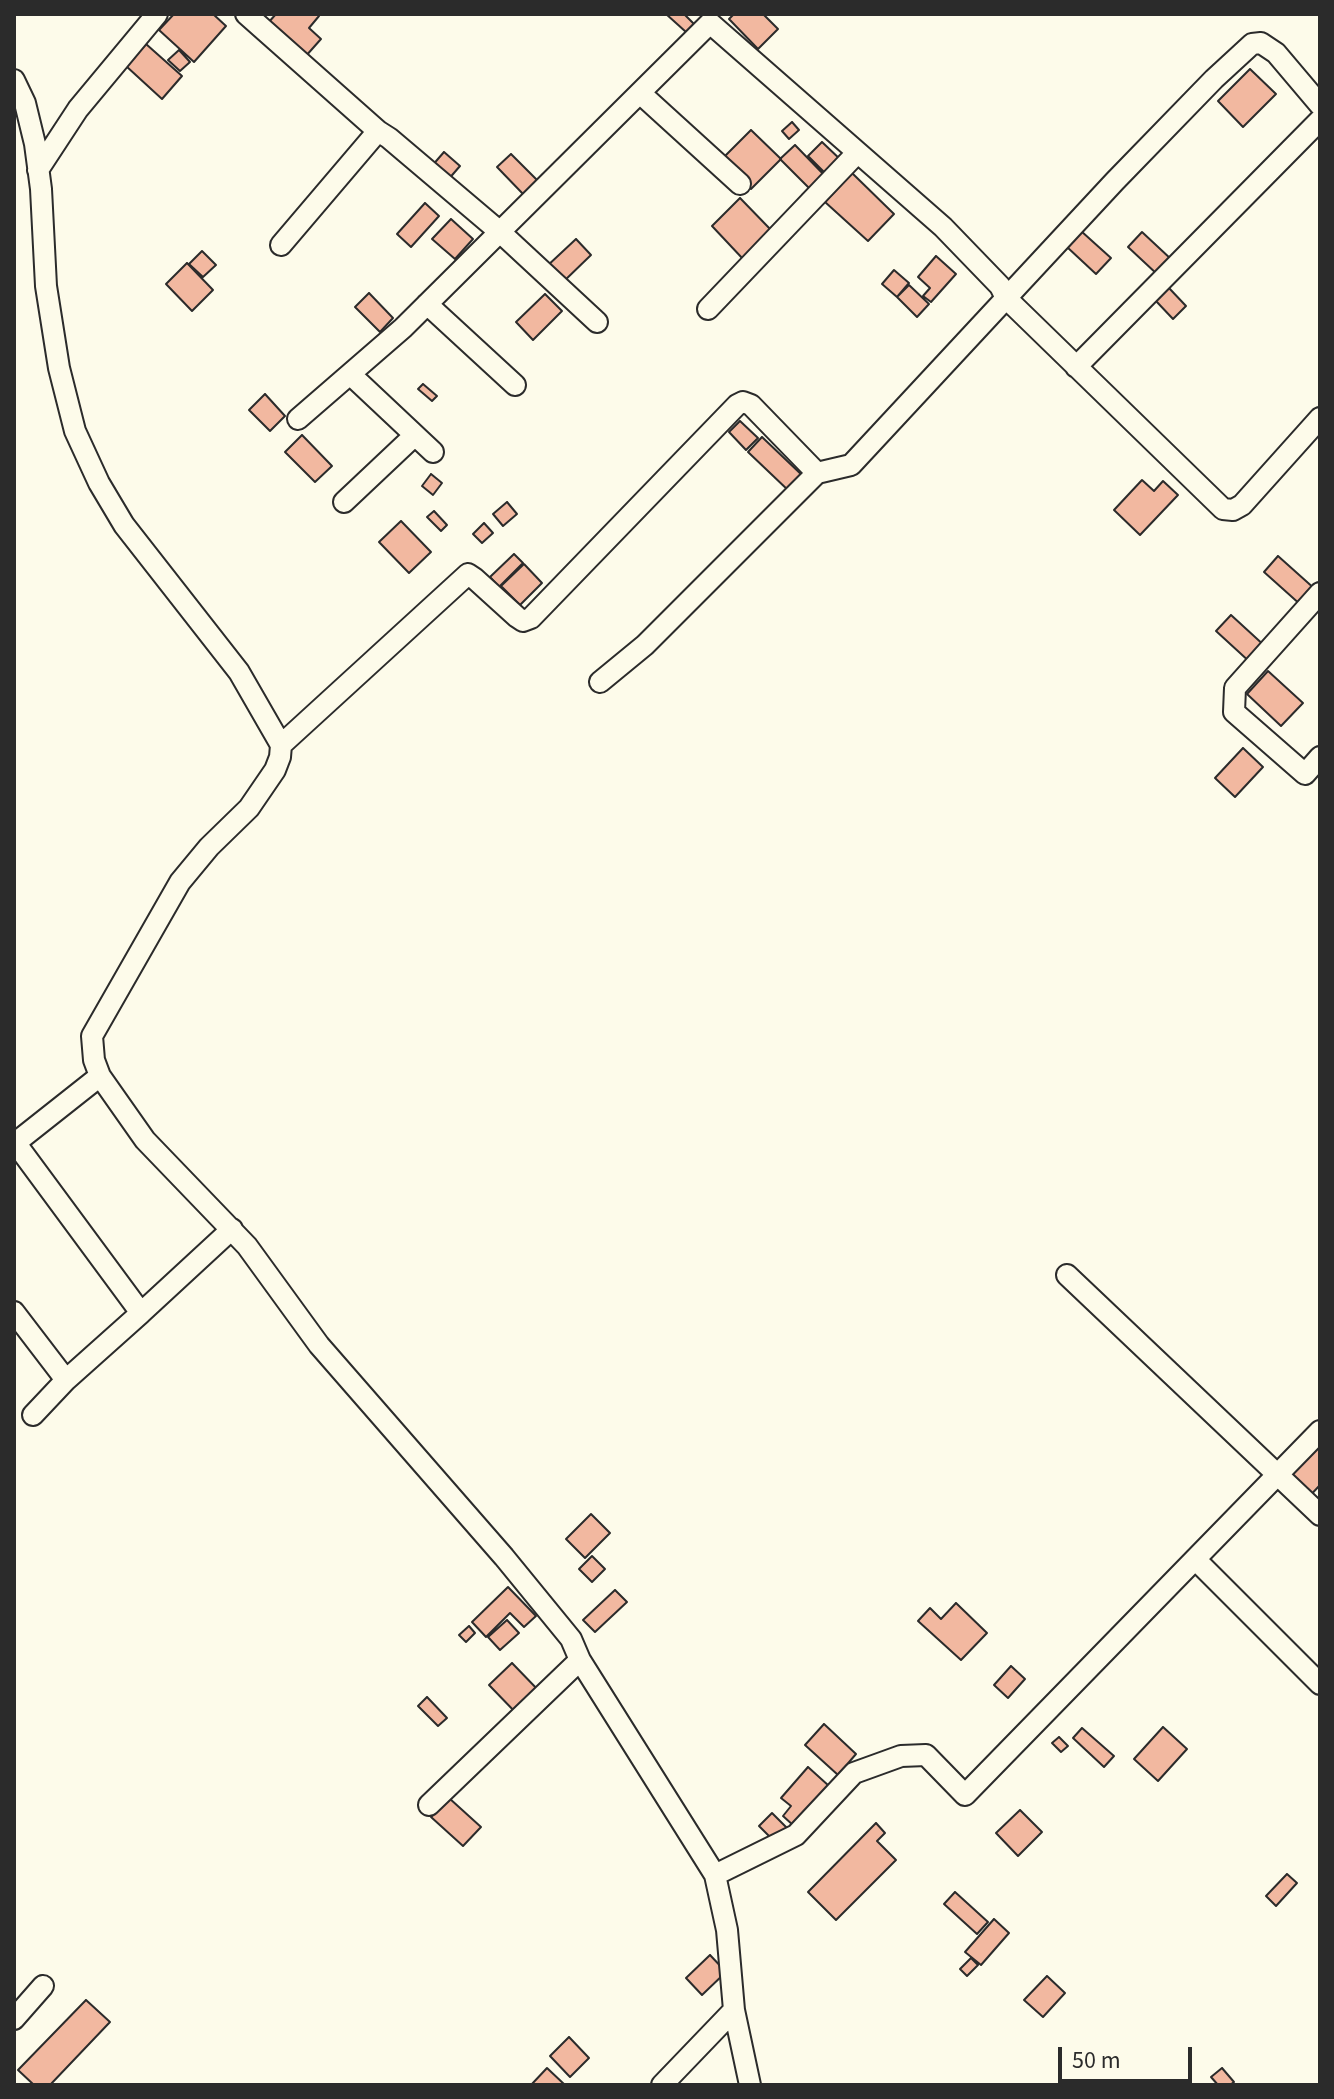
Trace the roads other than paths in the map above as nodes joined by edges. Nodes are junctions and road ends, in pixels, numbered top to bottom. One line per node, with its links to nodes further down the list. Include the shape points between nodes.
1 (157, 14): 9 (street, via 78,109)
2 (246, 14): 7 (street)
3 (14, 80): 9 (street, via 25,103)
4 (640, 93): 8 (street, via 710,23); 10 (street); 11 (street)
5 (1320, 105): 13 (street, via 1276,53 1261,43 1252,44)
6 (1320, 120): 17 (street)
7 (378, 131): 11 (street); 12 (street)
8 (857, 153): 13 (street, via 943,227); 15 (street)
9 (38, 170): 28 (street, via 46,286 75,431 124,525 239,672)
10 (740, 184)
11 (500, 232): 14 (street); 16 (street)
12 (281, 245)
13 (1006, 298): 17 (street); 24 (street, via 851,465)
14 (427, 304): 18 (street); 19 (street)
15 (708, 309)
16 (597, 322)
17 (1076, 367): 20 (street, via 1223,509 1242,505)
18 (350, 374): 21 (street); 22 (street)
19 (515, 385)
20 (1320, 418)
21 (298, 419)
22 (414, 436): 23 (street); 25 (street)
23 (433, 452)
24 (817, 473): 27 (street, via 645,645); 28 (street, via 743,402 531,618 517,617 468,574)
25 (344, 502)
26 (1320, 593): 29 (street, via 1235,688 1234,712 1305,774)
27 (600, 682)
28 (281, 745): 30 (street, via 275,770 249,808 180,882 92,1036)
29 (1320, 757)
30 (100, 1076): 31 (street); 32 (street, via 145,1140)
31 (15, 1143): 35 (street)
32 (232, 1229): 35 (street); 42 (street, via 319,1345 562,1627)
33 (1067, 1275): 39 (street)
34 (14, 1312): 36 (street)
35 (141, 1313): 36 (street)
36 (66, 1380): 37 (street)
37 (33, 1415)
38 (1320, 1431): 39 (street)
39 (1278, 1474): 40 (street); 41 (street)
40 (1320, 1515)
41 (1195, 1559): 43 (street); 45 (street, via 965,1795 926,1755 901,1756 854,1773 796,1835)
42 (580, 1660): 44 (street); 45 (street)
43 (1320, 1684)
44 (429, 1805)
45 (715, 1875): 47 (street, via 727,1930)
46 (43, 1986): 48 (street)
47 (734, 2010): 49 (street); 50 (street)
48 (14, 2019)
49 (662, 2085)
50 (750, 2085)

